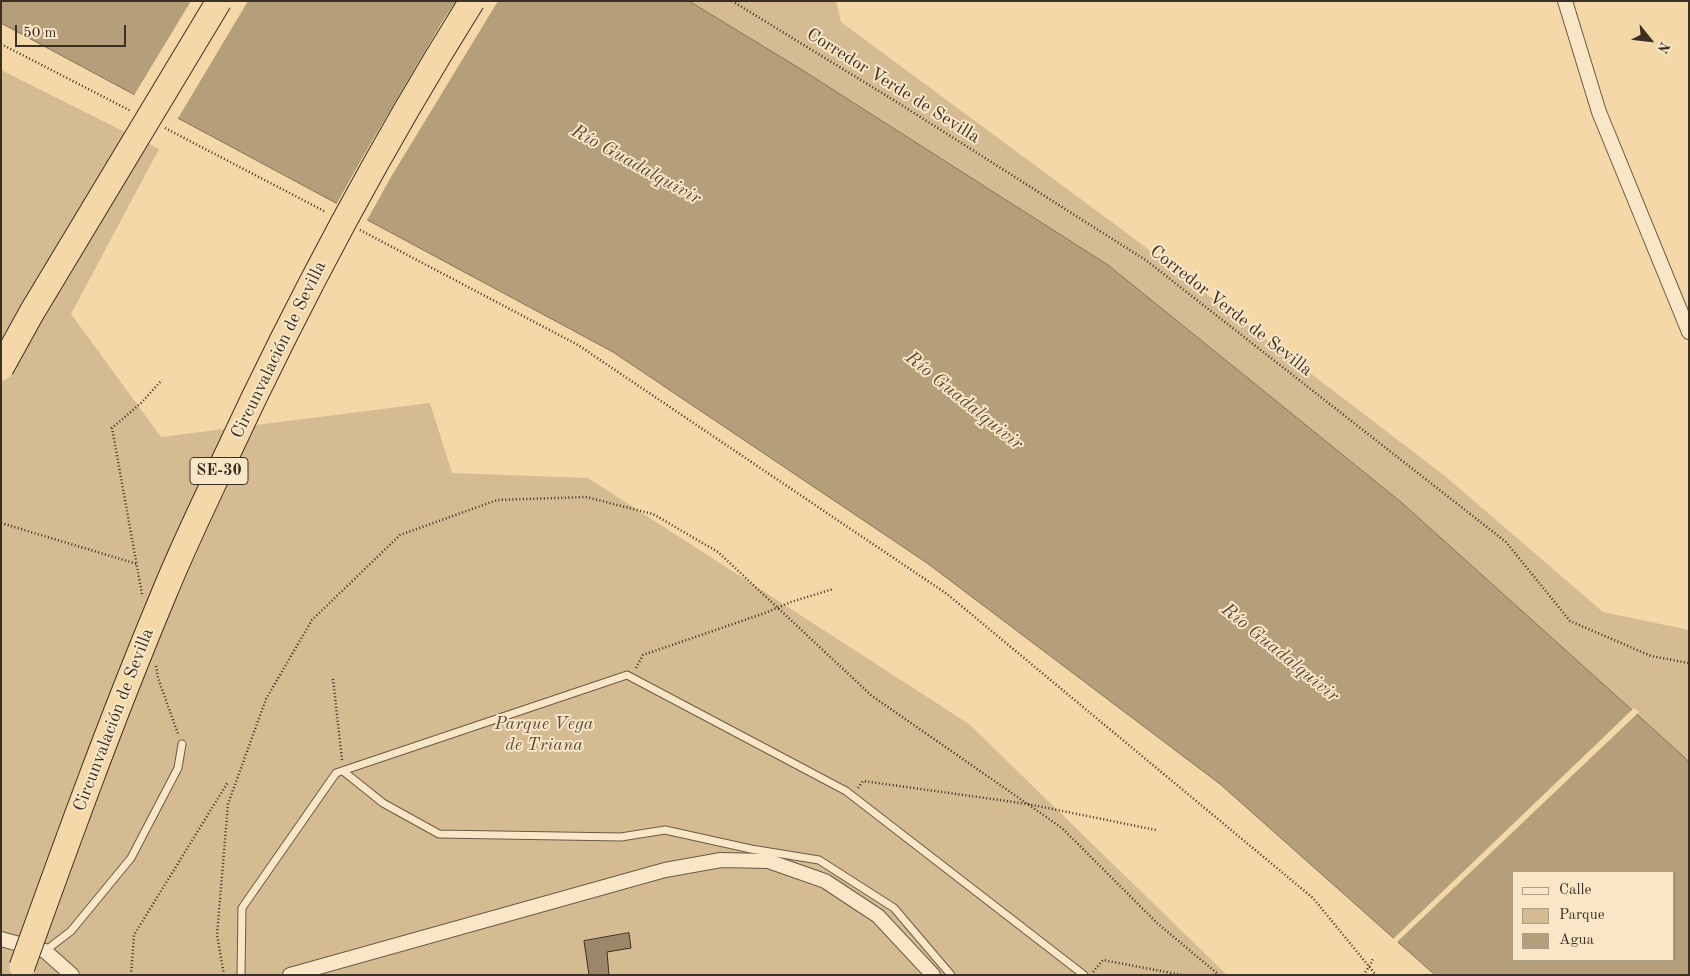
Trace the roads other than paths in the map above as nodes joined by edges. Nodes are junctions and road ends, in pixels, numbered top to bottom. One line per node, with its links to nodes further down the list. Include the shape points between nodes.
1 (219, 1): 5 (highway, bridge)
2 (472, 1): 10 (highway, Circunvalación de Sevilla / SE-30, bridge, via 332,242 258,388 196,521 98,758)
3 (1564, 1): 4 (street, via 1599,112)
4 (1689, 332)
5 (1, 368)
6 (182, 744): 9 (lane, via 178,768 131,858 71,931)
7 (343, 771): 12 (lane, via 336,774 242,908); 15 (lane, via 383,803 438,834 621,838 665,830 819,860 894,908); 16 (lane, via 631,677 846,792)
8 (1, 938): 9 (street)
9 (45, 951): 11 (street)
10 (22, 967)
11 (68, 974)
12 (241, 975)
13 (290, 975): 14 (street, via 665,870 721,860 768,861 825,881 878,916)
14 (933, 975)
15 (951, 975)
16 (1084, 975)

